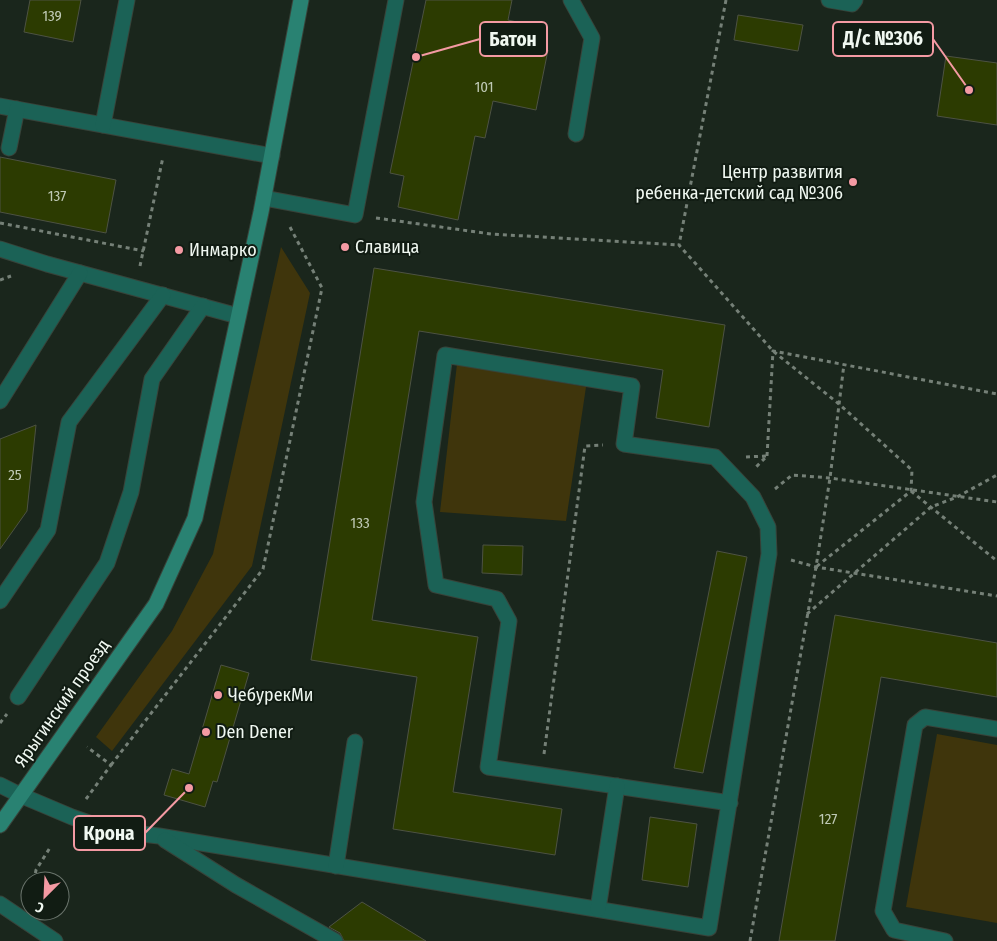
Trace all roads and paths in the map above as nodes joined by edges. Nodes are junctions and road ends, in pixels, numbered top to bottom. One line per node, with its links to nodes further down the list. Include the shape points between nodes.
1 (126, 0): 10 (street)
2 (301, 0): 14 (main road, Ярыгинский проезд)
3 (396, 0): 16 (street)
4 (571, 0): 11 (street, via 592,38)
5 (726, 0): 19 (path)
6 (829, 0): 7 (street, via 852,4)
7 (855, 0)
8 (0, 106): 9 (street)
9 (17, 109): 10 (street); 13 (street)
10 (103, 125): 12 (street)
11 (576, 134)
12 (167, 137): 14 (street); 21 (path)
13 (9, 148)
14 (272, 156): 15 (main road, Ярыгинский проезд)
15 (264, 198): 16 (street); 26 (main road, Ярыгинский проезд)
16 (355, 215): 19 (path, via 491,234)
17 (0, 223): 21 (path)
18 (290, 226): 54 (path, via 322,288 263,569)
19 (679, 245): 27 (path)
20 (0, 249): 22 (street)
21 (144, 251): 23 (path)
22 (80, 273): 23 (street); 30 (street)
23 (129, 285): 24 (street)
24 (163, 295): 25 (street); 48 (street, via 69,422 48,530)
25 (203, 306): 26 (street); 50 (street, via 152,379 131,492 107,563)
26 (238, 316): 58 (main road, Ярыгинский проезд, via 195,518 156,604)
27 (773, 351): 28 (path); 31 (path); 33 (path)
28 (844, 364): 29 (path); 31 (path)
29 (997, 394)
30 (0, 401)
31 (839, 404): 37 (path); 38 (path, via 912,470)
32 (624, 444): 34 (street); 55 (path, via 585,446); 55 (street, via 632,386 445,355 424,502 436,585 497,599 501,606 509,621 488,767)
33 (767, 456): 34 (path); 35 (path)
34 (716, 458): 43 (street, via 753,497 768,527)
35 (753, 470)
36 (997, 475): 40 (path)
37 (830, 478): 38 (path); 39 (path, via 792,475); 45 (path)
38 (911, 491): 40 (path); 42 (path); 45 (path)
39 (770, 493)
40 (957, 497): 41 (path); 42 (path)
41 (997, 502)
42 (931, 507): 44 (path); 46 (path)
43 (769, 554): 45 (path); 60 (street)
44 (997, 561)
45 (816, 567): 46 (path); 49 (path)
46 (857, 572): 47 (path); 49 (path)
47 (997, 596)
48 (0, 601)
49 (807, 614): 71 (path)
50 (18, 697)
51 (997, 729): 72 (street, via 925,716 915,725 883,911 894,930)
52 (354, 742): 64 (street)
53 (87, 747): 54 (path)
54 (111, 765): 59 (path)
55 (541, 775): 57 (street)
56 (0, 785): 58 (street)
57 (616, 786): 60 (street); 67 (street)
58 (20, 795): 61 (main road, Ярыгинский проезд); 62 (street, via 109,830)
59 (86, 800)
60 (730, 803): 68 (street)
61 (0, 825)
62 (159, 836): 64 (street); 70 (street, via 236,885)
63 (51, 846): 65 (path)
64 (336, 866): 67 (street)
65 (36, 871)
66 (0, 904): 69 (street)
67 (598, 909): 68 (street)
68 (708, 934)
69 (55, 941)
70 (335, 941)
71 (750, 941)
72 (945, 941)

